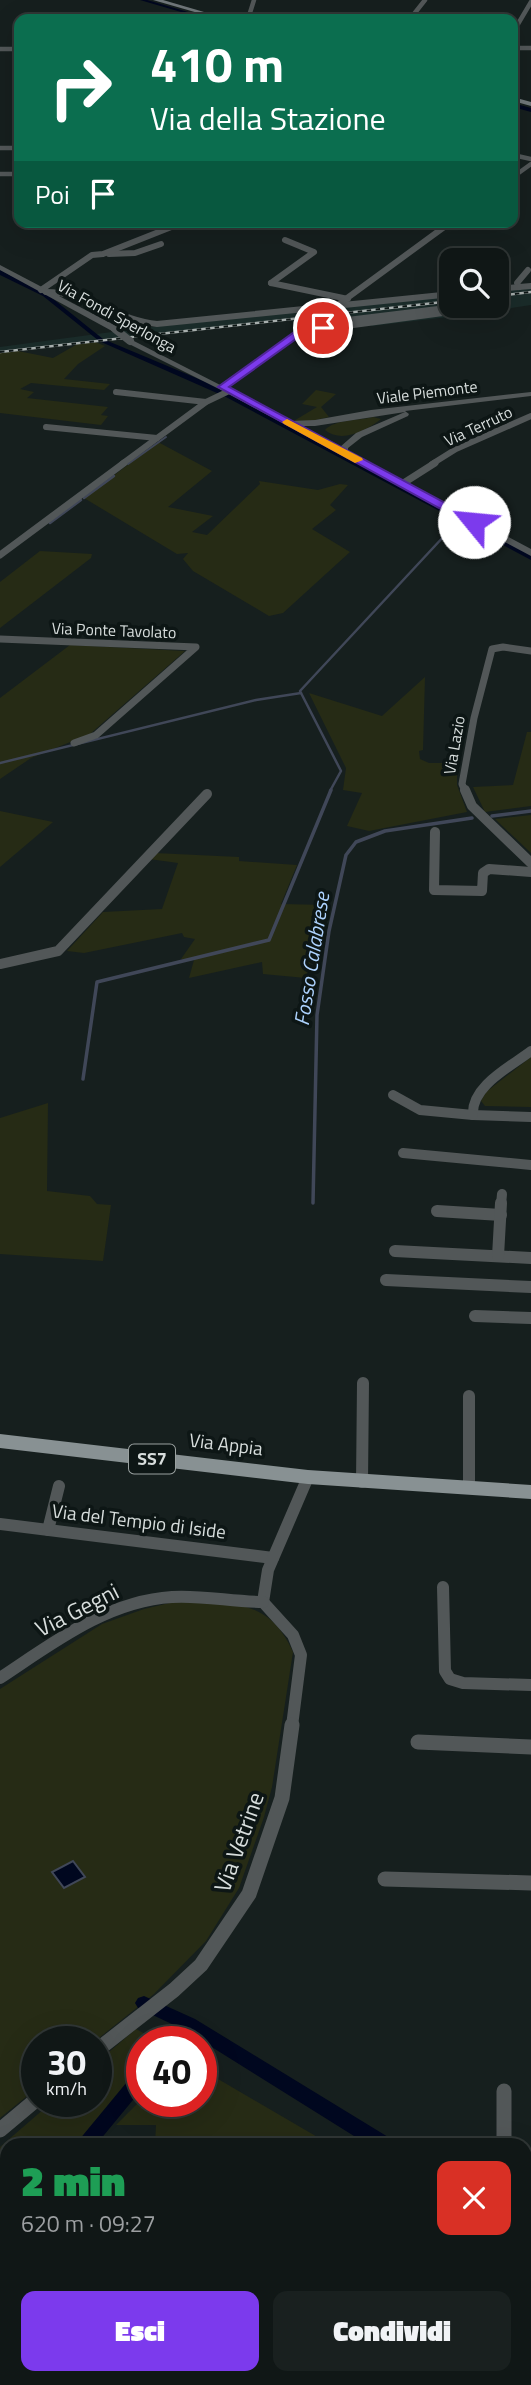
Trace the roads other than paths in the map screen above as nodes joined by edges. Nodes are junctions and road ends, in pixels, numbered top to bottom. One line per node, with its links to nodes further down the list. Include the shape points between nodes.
1 (156, 0): 4 (main road)
2 (425, 0): 5 (street)
3 (531, 2): 6 (street)
4 (207, 14)
5 (414, 14)
6 (518, 24)
7 (169, 228): 11 (street)
8 (443, 228): 19 (street)
9 (285, 240): 19 (street, via 314,253 271,283)
10 (161, 244): 11 (street, via 135,253)
11 (103, 254): 17 (street, via 92,255)
12 (0, 267): 17 (street, Via Fondi Sperlonga)
13 (528, 270): 15 (street, via 517,283)
14 (531, 286): 15 (street)
15 (519, 287): 16 (street)
16 (509, 288)
17 (44, 291): 20 (street, via 68,293 144,324); 22 (street, Via Fondi Sperlonga, bridge)
18 (439, 295): 20 (street)
19 (348, 299): 20 (street)
20 (339, 304)
21 (370, 320): 21 (street, via 443,313 438,309); 22 (street, via 301,332)
22 (224, 391): 25 (street); 30 (street, Via Fondi Sperlonga)
23 (116, 392): 25 (street)
24 (531, 396): 27 (street, Viale Piemonte); 29 (street, Viale Piemonte, via 429,410)
25 (206, 402): 35 (street)
26 (531, 416): 39 (street, Via Terruto, via 456,449)
27 (343, 418): 28 (street, Viale Piemonte); 29 (street, via 378,416)
28 (328, 421): 31 (street, Viale Piemonte); 34 (street, via 320,429 324,434)
29 (388, 421): 34 (street, Viale Piemonte)
30 (289, 423): 31 (street, Viale Piemonte); 33 (street, Via Fondi Sperlonga)
31 (315, 423): 33 (street)
32 (46, 428): 35 (street)
33 (304, 431): 36 (street, Via Fondi Sperlonga)
34 (359, 435): 37 (street)
35 (157, 438): 41 (street)
36 (323, 441): 37 (street); 38 (street, Via Fondi Sperlonga)
37 (351, 442): 38 (street)
38 (344, 452): 39 (street, Via Fondi Sperlonga)
39 (402, 484): 40 (street, Via Fondi Sperlonga)
40 (529, 551)
41 (0, 555)
42 (0, 639): 44 (street, Via Ponte Tavolato, via 196,648 96,735)
43 (531, 651): 47 (street, Via Lazio, via 492,649 463,784 472,806)
44 (74, 743)
45 (206, 794): 49 (street, via 58,951)
46 (435, 832): 48 (street, via 434,890 482,891 483,873 489,869)
47 (531, 863)
48 (531, 872)
49 (0, 964)
50 (531, 1051): 52 (street, via 480,1091 472,1102)
51 (393, 1095): 52 (street, via 415,1111)
52 (473, 1115): 53 (street)
53 (531, 1117)
54 (403, 1153): 55 (street)
55 (531, 1165)
56 (502, 1194): 58 (street)
57 (437, 1211): 58 (street)
58 (501, 1215): 60 (street)
59 (395, 1251): 60 (street)
60 (498, 1256): 61 (street)
61 (531, 1258)
62 (386, 1280): 63 (street)
63 (531, 1287)
64 (475, 1316): 65 (street)
65 (531, 1318)
66 (363, 1383): 70 (street)
67 (469, 1396): 72 (street)
68 (0, 1441): 69 (main road, Via Appia / SS7)
69 (308, 1477): 70 (main road, Via Appia / SS7); 76 (street)
70 (362, 1482): 72 (main road, Via Appia / SS7)
71 (59, 1486): 75 (street)
72 (469, 1488): 73 (main road, SS7)
73 (531, 1492)
74 (0, 1524): 75 (street, Via del Tempio di Iside)
75 (48, 1530): 76 (street, Via del Tempio di Iside)
76 (274, 1558): 78 (street, via 263,1587)
77 (443, 1587): 80 (street, via 445,1671 450,1679)
78 (263, 1602): 79 (street, Via Gegni, via 171,1597 141,1601 70,1633); 85 (street, Via Vetrine, via 293,1635 301,1655 282,1798 249,1894 201,1965)
79 (0, 1678)
80 (531, 1685)
81 (418, 1742): 82 (street)
82 (531, 1747)
83 (384, 1879): 84 (street)
84 (531, 1883)
85 (112, 2039)
86 (504, 2091): 89 (street)
87 (21, 2112): 88 (street)
88 (0, 2130)
89 (504, 2138)

